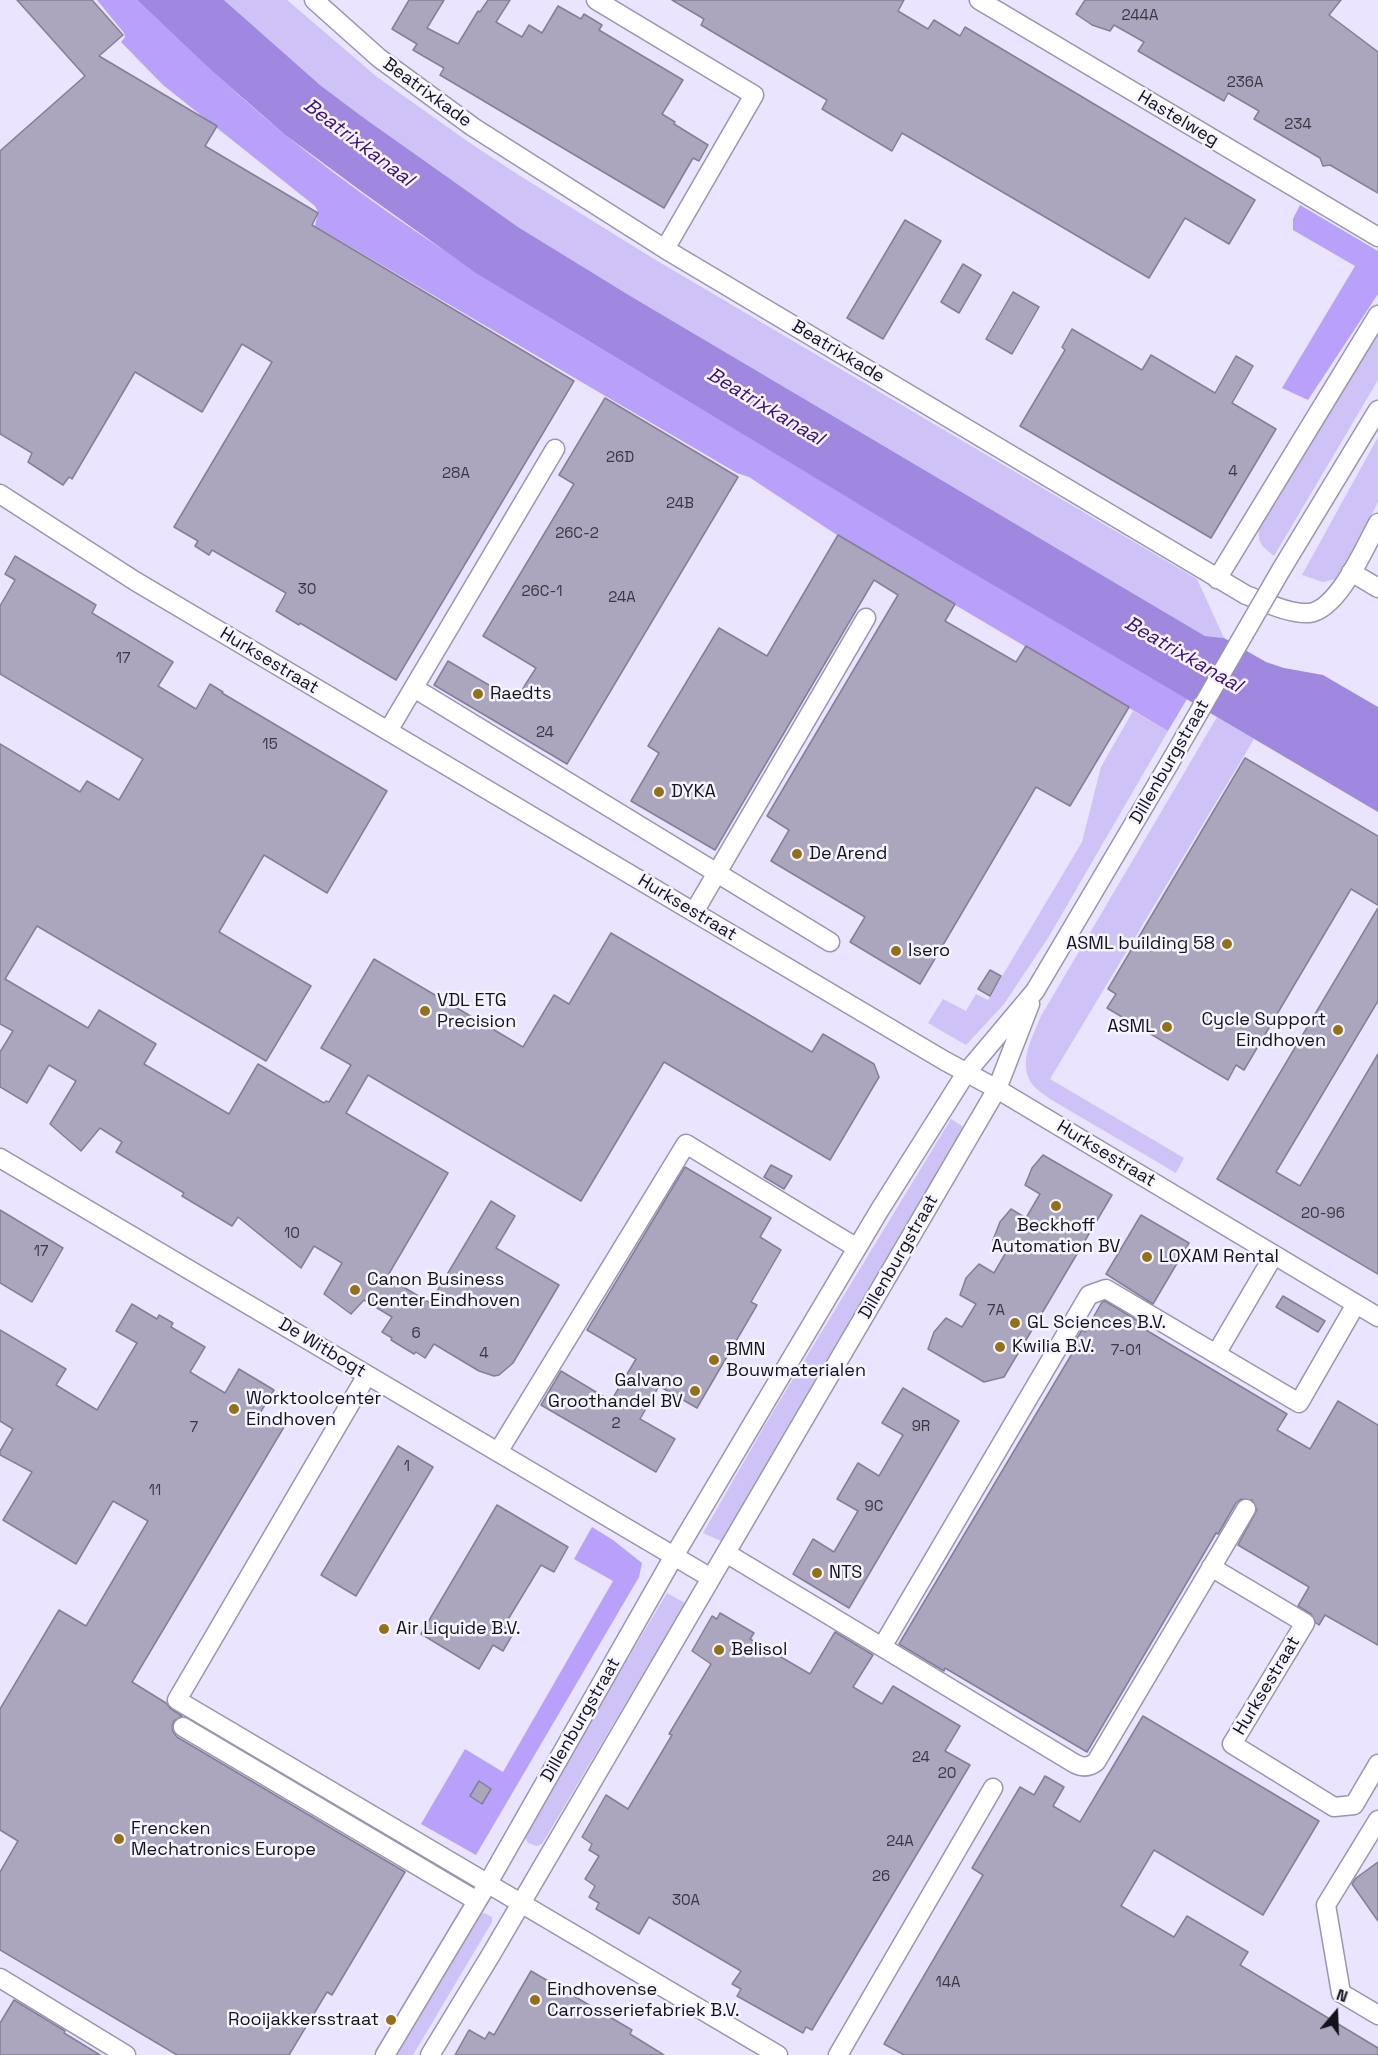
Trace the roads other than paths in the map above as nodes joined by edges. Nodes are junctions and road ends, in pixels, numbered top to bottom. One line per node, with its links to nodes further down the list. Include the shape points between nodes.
1 (314, 0): 5 (street, Beatrixkade, via 379,58 473,127)
2 (596, 0): 5 (street, via 754,95)
3 (979, 0): 4 (street, Hastelweg)
4 (1378, 237)
5 (665, 249): 12 (street, Beatrixkade)
6 (1378, 315): 12 (street)
7 (1378, 410): 20 (street, Dillenburgstraat, bridge)
8 (555, 449): 15 (street)
9 (0, 494): 16 (street, Hurksestraat, via 135,581)
10 (1378, 523): 11 (street)
11 (1351, 572): 12 (street, Beatrixkade, via 1325,608 1308,613 1279,608); 13 (street)
12 (1217, 579)
13 (1378, 588)
14 (866, 618): 17 (street)
15 (414, 688): 16 (street); 17 (street)
16 (388, 731): 18 (street, Hurksestraat)
17 (716, 872): 18 (street); 19 (street)
18 (694, 912): 21 (street, Hurksestraat)
19 (830, 942)
20 (1035, 991): 21 (street, Dillenburgstraat); 22 (street, Dillenburgstraat)
21 (966, 1073): 22 (street, Hurksestraat); 24 (street, Dillenburgstraat)
22 (997, 1089): 25 (street, Hurksestraat); 32 (street, Dillenburgstraat)
23 (0, 1158): 29 (street, De Witbogt)
24 (857, 1248): 30 (street, via 686,1144); 33 (street, Dillenburgstraat)
25 (1274, 1255): 26 (street, Hurksestraat); 28 (street)
26 (1356, 1304): 27 (street, Hurksestraat); 28 (street, via 1299,1403)
27 (1378, 1317)
28 (1216, 1354): 36 (street, via 1106,1289 1089,1295)
29 (367, 1375): 30 (street, De Witbogt); 41 (street, via 177,1700)
30 (498, 1452): 33 (street, De Witbogt)
31 (1246, 1509): 34 (street)
32 (726, 1553): 35 (street, Dillenburgstraat); 36 (street)
33 (674, 1556): 35 (street); 41 (street, Dillenburgstraat)
34 (1211, 1567): 36 (street, via 1096,1762 1088,1767 1072,1762); 38 (street, Hurksestraat, via 1305,1623 1232,1744 1334,1807 1354,1804)
35 (711, 1578): 43 (street, Dillenburgstraat)
36 (882, 1647)
37 (183, 1727): 42 (street)
38 (1378, 1764)
39 (993, 1788): 50 (street)
40 (1378, 1820): 45 (street, via 1326,1905 1341,1993)
41 (488, 1883): 42 (street, Dillenburgstraat); 43 (street)
42 (477, 1901): 47 (street, Dillenburgstraat)
43 (521, 1903): 48 (street, Dillenburgstraat); 49 (street)
44 (0, 1978): 46 (street)
45 (1378, 2015)
46 (126, 2055)
47 (385, 2055)
48 (430, 2055)
49 (778, 2055)
50 (838, 2055)

